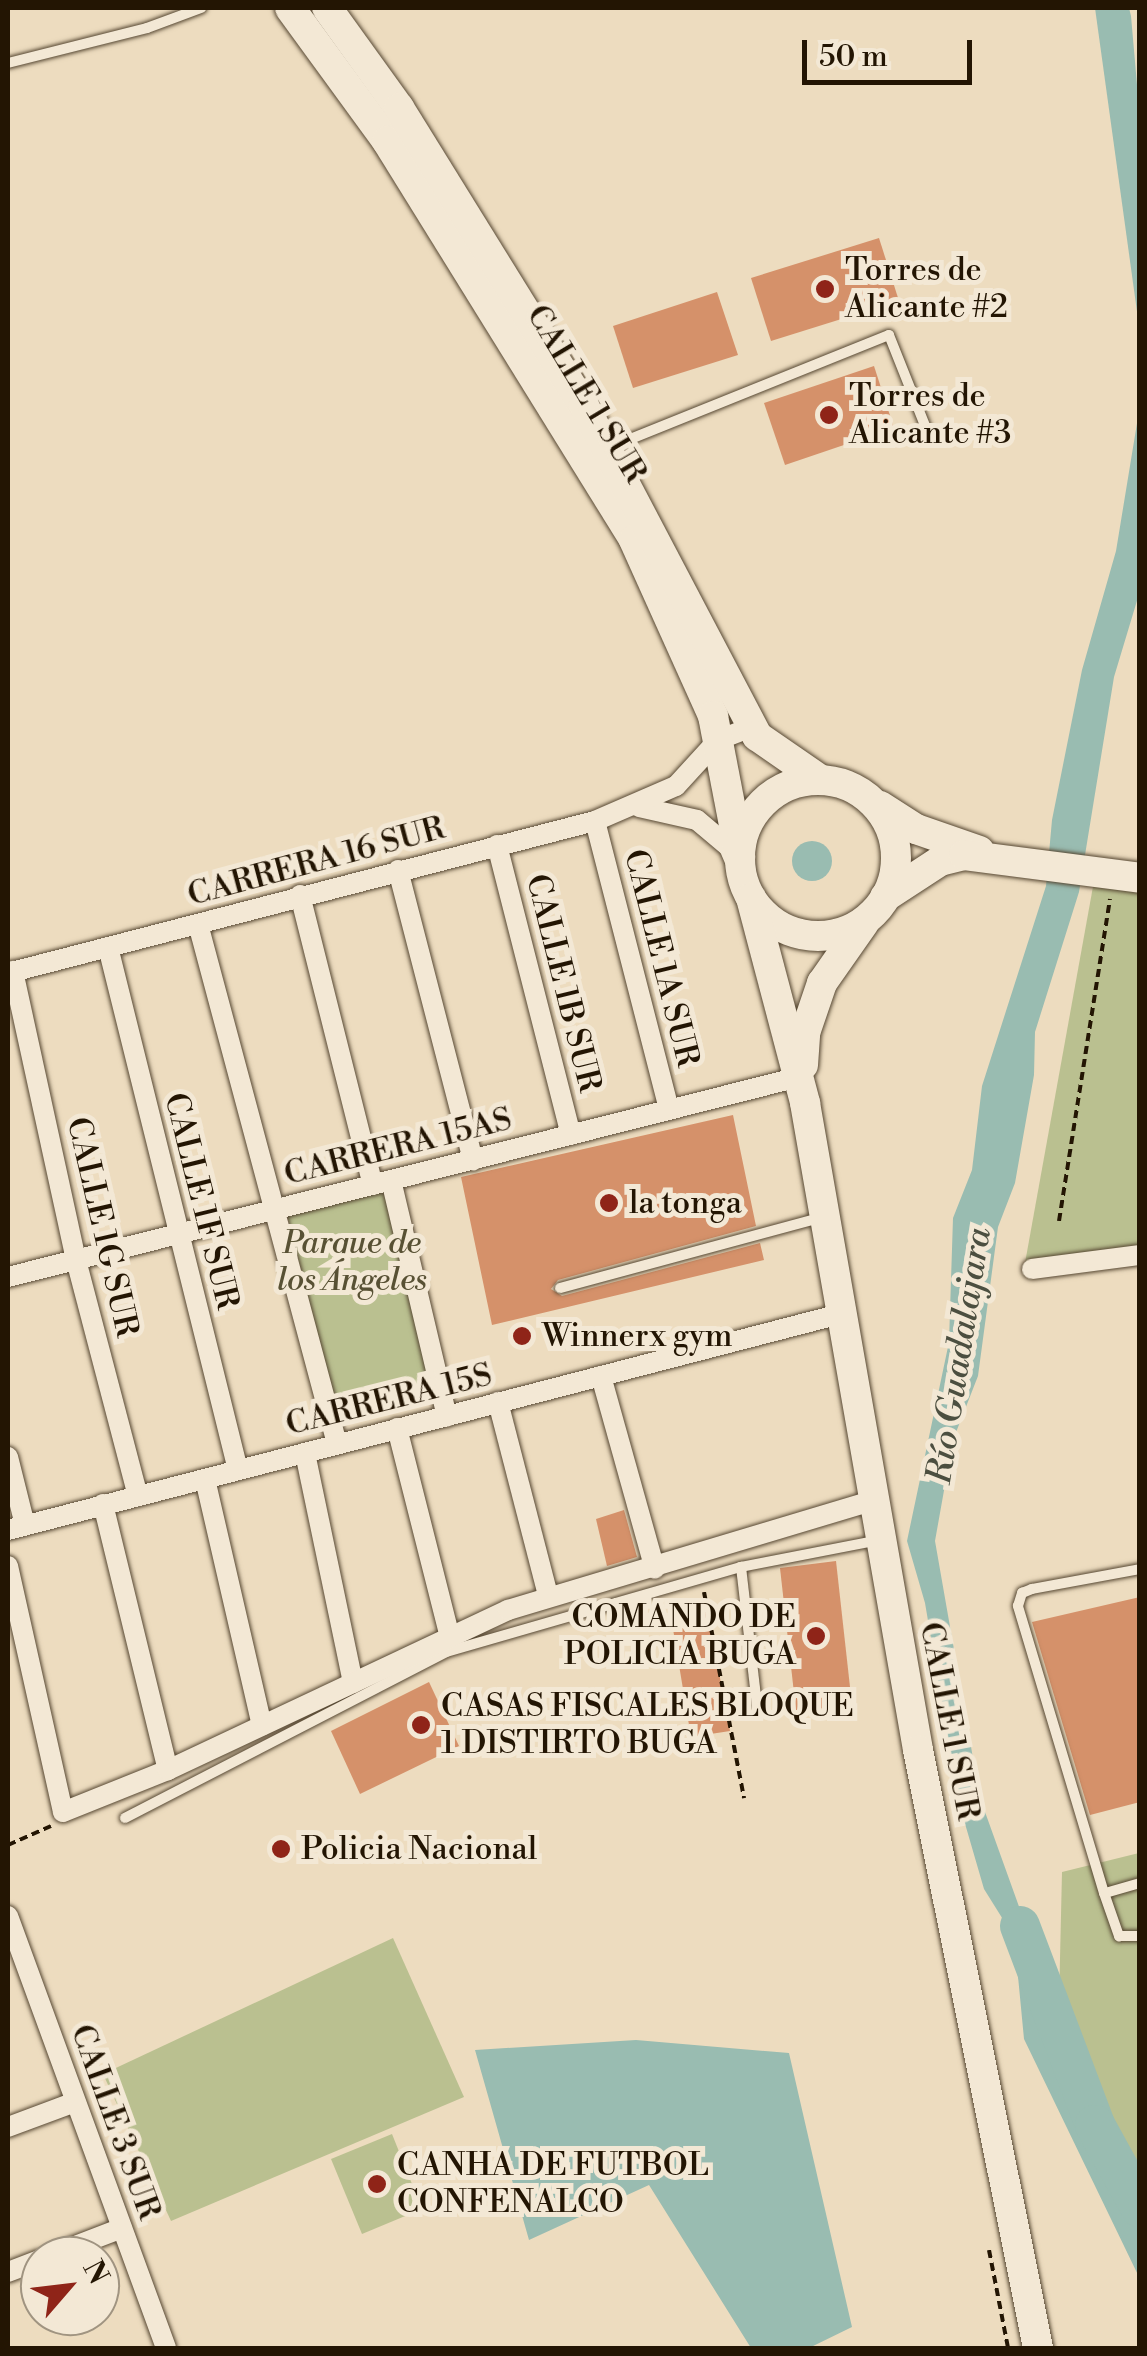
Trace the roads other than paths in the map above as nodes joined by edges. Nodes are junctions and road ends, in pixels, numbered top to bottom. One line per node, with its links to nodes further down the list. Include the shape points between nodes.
1 (201, 8): 4 (lane)
2 (290, 8): 8 (main road, CALLE 1 SUR, via 387,141 634,540)
3 (328, 8): 6 (main road, CALLE 1 SUR, via 399,108)
4 (8, 63)
5 (928, 434): 6 (lane, via 889,334)
6 (607, 448): 7 (main road, CALLE 1 SUR)
7 (757, 736): 8 (street, via 746,730); 9 (main road, CALLE 1 SUR)
8 (718, 740): 11 (street, CARRERA 16 SUR, via 689,776); 16 (main road, CALLE 1 SUR)
9 (819, 779): 10 (main road); 16 (main road, via 772,794 753,813)
10 (866, 796): 14 (main road, via 916,829); 19 (main road, via 890,829 896,851)
11 (640, 807): 12 (street, CARRERA 16 SUR); 16 (street, CARRERA 16 SUR, via 698,820 730,847)
12 (595, 821): 13 (street, CARRERA 16 SUR); 24 (street, CALLE 1A SUR)
13 (497, 846): 15 (street, CARRERA 16 SUR); 25 (street, CALLE 1B SUR)
14 (991, 855): 17 (main road); 19 (main road, via 940,861)
15 (398, 870): 18 (street, CARRERA 16 SUR); 26 (street)
16 (744, 877): 19 (main road, via 775,922 802,934 848,930); 23 (main road, CALLE 1 SUR)
17 (1137, 877)
18 (300, 896): 20 (street, CARRERA 16 SUR); 27 (street)
19 (877, 908): 23 (main road, CALLE 1 SUR, via 822,983 805,1033)
20 (198, 924): 21 (street, CARRERA 16 SUR); 28 (street)
21 (108, 947): 22 (street, CARRERA 16 SUR); 30 (street, CALLE 1F SUR)
22 (10, 972): 32 (street, CALLE 1G SUR)
23 (802, 1085): 24 (street, CARRERA 15AS); 29 (main road, CALLE 1 SUR)
24 (669, 1110): 25 (street, CARRERA 15AS)
25 (570, 1135): 26 (street, CARRERA 15AS)
26 (472, 1160): 27 (street, CARRERA 15AS)
27 (382, 1182): 28 (street, CARRERA 15AS); 39 (street)
28 (278, 1208): 30 (street, CARRERA 15AS); 41 (street)
29 (825, 1216): 35 (lane); 36 (main road, CALLE 1 SUR)
30 (177, 1234): 32 (street, CARRERA 15AS); 44 (street, CALLE 1F SUR)
31 (1140, 1255): 33 (street)
32 (76, 1260): 34 (street, CARRERA 15AS); 46 (street, CALLE 1G SUR)
33 (1032, 1269)
34 (8, 1277)
35 (560, 1288)
36 (844, 1313): 37 (street, CARRERA 15S); 47 (main road, CALLE 1 SUR)
37 (602, 1376): 38 (street, CARRERA 15S); 53 (street)
38 (498, 1402): 39 (street, CARRERA 15S); 55 (street)
39 (447, 1416): 40 (street, CARRERA 15S)
40 (397, 1428): 41 (street, CARRERA 15S); 56 (street)
41 (336, 1444): 42 (street, CARRERA 15S)
42 (305, 1452): 44 (street, CARRERA 15S); 57 (street)
43 (8, 1457): 49 (street)
44 (238, 1470): 45 (street, CARRERA 15S)
45 (205, 1479): 46 (street, CARRERA 15S); 59 (street)
46 (138, 1496): 48 (street, CARRERA 15S)
47 (874, 1500): 50 (main road, CALLE 1 SUR); 53 (street)
48 (103, 1504): 49 (street, CARRERA 15S); 60 (street)
49 (16, 1527)
50 (880, 1540): 52 (lane); 73 (main road, CALLE 1 SUR)
51 (8, 1566): 60 (street, via 62,1817)
52 (741, 1567): 58 (lane); 61 (lane, via 446,1652)
53 (656, 1569): 55 (street)
54 (1140, 1570): 63 (lane, via 1032,1589 1022,1592 1018,1606)
55 (548, 1595): 56 (street)
56 (450, 1633): 57 (street)
57 (353, 1683): 59 (street)
58 (757, 1705)
59 (262, 1726): 60 (street)
60 (168, 1770)
61 (125, 1818)
62 (1140, 1883): 63 (lane)
63 (1104, 1894): 65 (lane, via 1119,1936)
64 (8, 1916): 66 (street, CALLE 3 SUR)
65 (1140, 1936)
66 (30, 1978): 67 (street); 68 (street, CALLE 3 SUR)
67 (8, 1985)
68 (76, 2102): 69 (street); 70 (street, CALLE 3 SUR)
69 (8, 2126)
70 (122, 2228): 71 (street); 72 (street, CALLE 3 SUR)
71 (101, 2236)
72 (166, 2348)
73 (1038, 2348)

